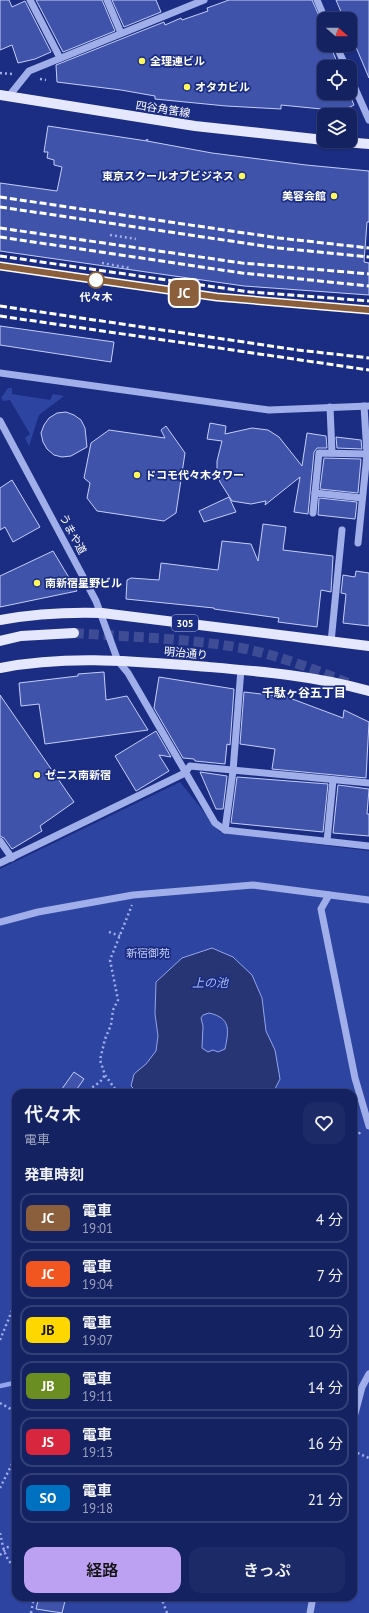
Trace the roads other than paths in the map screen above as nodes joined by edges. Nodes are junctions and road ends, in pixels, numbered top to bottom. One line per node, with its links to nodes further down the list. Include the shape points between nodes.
1 (30, 0): 7 (street)
2 (107, 0): 6 (street)
3 (204, 0): 6 (street)
4 (317, 0): 5 (street)
5 (322, 12)
6 (121, 33): 7 (street)
7 (60, 58): 9 (street, via 29,71)
8 (357, 93): 10 (street)
9 (4, 96): 11 (main road, 四谷角筈線, via 195,126)
10 (369, 120)
11 (317, 139)
12 (357, 143): 13 (main road)
13 (369, 144)
14 (0, 373): 16 (street, via 269,410)
15 (367, 406): 16 (street); 19 (street)
16 (330, 408): 18 (street)
17 (0, 421): 25 (street, うまや道)
18 (332, 453): 19 (street); 20 (street, via 319,453)
19 (367, 454): 21 (street)
20 (315, 493): 21 (street); 22 (street)
21 (362, 498): 24 (street)
22 (313, 513)
23 (342, 530): 29 (street)
24 (358, 544)
25 (102, 614): 26 (main road, 305, via 22,616); 29 (main road, 305); 31 (street, うまや道)
26 (0, 620)
27 (74, 633): 28 (main road, via 21,636)
28 (0, 640)
29 (331, 642): 30 (main road, 305)
30 (369, 646)
31 (118, 661): 32 (main road, 明治通り, via 54,662); 33 (main road, 明治通り); 36 (street, うまや道, via 128,673)
32 (0, 668)
33 (241, 669): 34 (main road, 明治通り, via 309,678); 35 (street)
34 (369, 691)
35 (233, 771): 36 (street, via 190,766); 37 (street); 39 (street)
36 (185, 773): 39 (street, うまや道, via 215,823); 43 (street)
37 (333, 780): 38 (street); 41 (street)
38 (369, 783)
39 (224, 830): 41 (street)
40 (0, 841): 43 (street)
41 (327, 841): 42 (street)
42 (369, 846)
43 (12, 858): 44 (street)
44 (0, 863)
45 (329, 896): 46 (street); 47 (street, via 253,885 133,895 38,912); 48 (street, via 321,909 354,1078)
46 (369, 900)
47 (0, 922)
48 (369, 1126)
49 (369, 1374): 50 (street)
50 (357, 1406)
51 (312, 1601): 52 (street)
52 (310, 1613)

